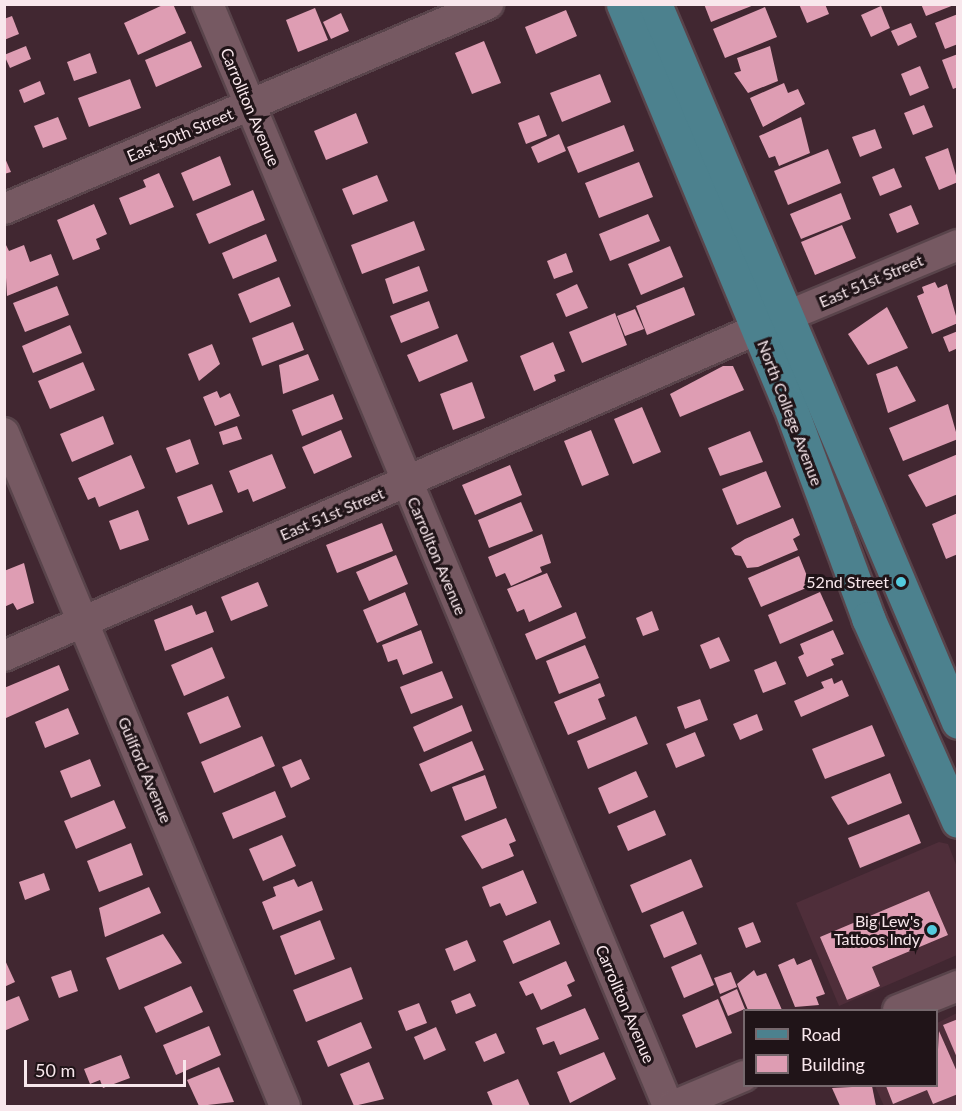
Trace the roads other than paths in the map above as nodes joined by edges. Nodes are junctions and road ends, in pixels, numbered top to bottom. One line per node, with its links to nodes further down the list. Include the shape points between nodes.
1 (208, 4): 5 (street, Carrollton Avenue)
2 (488, 4): 5 (street, East 50th Street)
3 (623, 4): 8 (main road, North College Avenue)
4 (654, 4): 8 (main road, North College Avenue)
5 (249, 105): 6 (street, East 50th Street); 10 (street, Carrollton Avenue)
6 (4, 209)
7 (957, 245): 8 (street, East 51st Street)
8 (771, 323): 10 (street, East 51st Street); 13 (main road, North College Avenue); 14 (main road, North College Avenue, via 868,618)
9 (4, 433): 11 (street, Guilford Avenue)
10 (406, 482): 11 (street, East 51st Street); 19 (street, Carrollton Avenue)
11 (83, 622): 12 (street, East 51st Street); 18 (street, Guilford Avenue)
12 (4, 656)
13 (957, 722)
14 (957, 821)
15 (957, 986): 16 (street)
16 (903, 1009)
17 (743, 1076): 20 (street)
18 (285, 1107)
19 (668, 1107)
20 (674, 1107)

